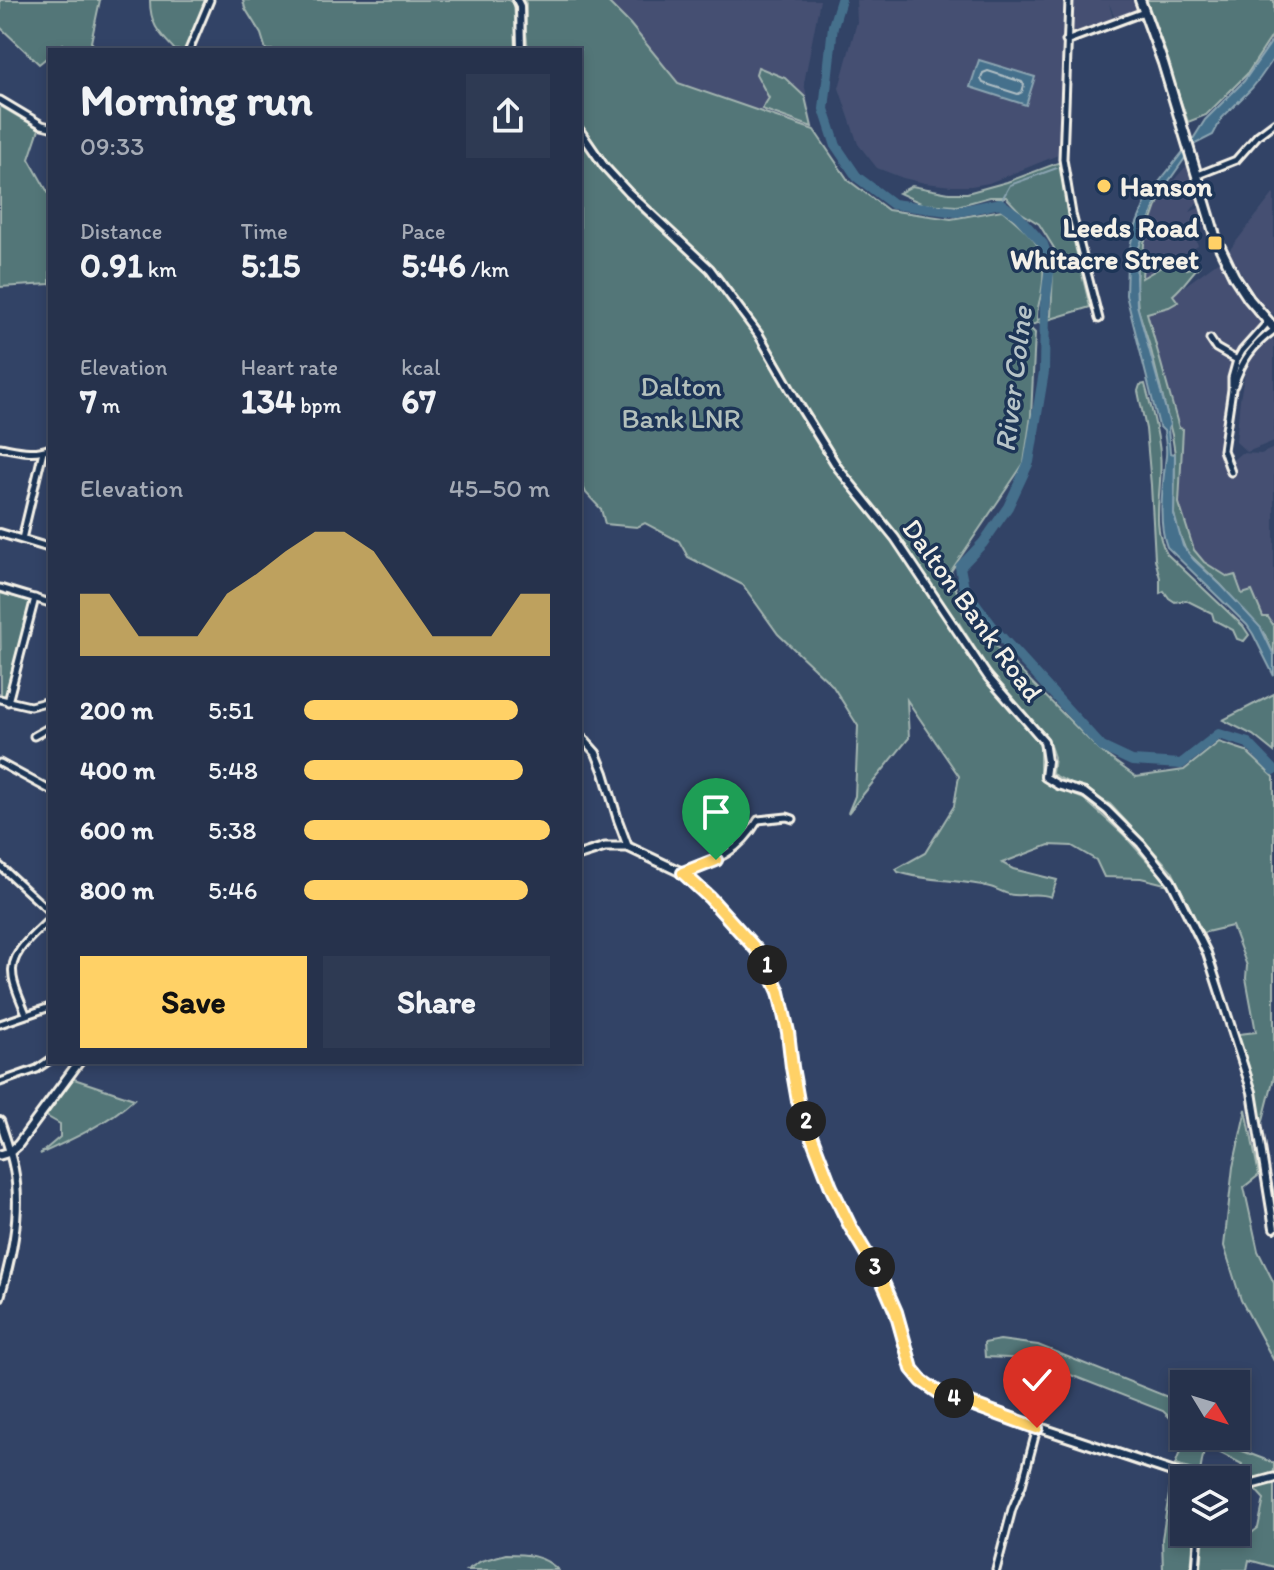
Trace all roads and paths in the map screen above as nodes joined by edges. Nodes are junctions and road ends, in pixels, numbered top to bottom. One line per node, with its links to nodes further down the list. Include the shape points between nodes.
1 (210, 0): 8 (street)
2 (517, 0): 7 (street)
3 (1069, 0): 6 (street)
4 (1140, 0): 5 (main road)
5 (1144, 12): 6 (street); 13 (main road)
6 (1066, 41): 14 (street, via 1063,159)
7 (520, 47)
8 (190, 48)
9 (0, 100): 11 (street)
10 (1274, 123): 13 (street, via 1236,160)
11 (48, 126)
12 (582, 134): 54 (street, Dalton Bank Road, via 612,175 710,269 759,335 838,468 895,538 988,677 1044,741 1045,777 1085,793 1107,810 1171,881 1207,953 1252,1092)
13 (1197, 175): 15 (main road, via 1220,249)
14 (1099, 319)
15 (1272, 327): 17 (street); 18 (street, via 1251,339)
16 (1210, 339): 18 (street)
17 (1250, 350): 18 (street); 19 (street)
18 (1237, 360): 19 (street)
19 (1232, 389): 23 (street, via 1223,450)
20 (0, 447): 22 (street)
21 (48, 449): 22 (street)
22 (43, 451): 25 (street)
23 (1231, 472)
24 (0, 533): 25 (street)
25 (22, 539): 26 (street)
26 (48, 547)
27 (0, 588): 28 (street)
28 (35, 598): 29 (street); 31 (street)
29 (48, 602)
30 (0, 699): 31 (street)
31 (8, 702): 32 (street, via 30,706)
32 (48, 702)
33 (48, 728): 34 (street)
34 (34, 736)
35 (582, 737): 39 (street, via 596,753)
36 (0, 763): 37 (street)
37 (48, 789)
38 (793, 819): 42 (street, via 758,820 738,846)
39 (628, 847): 40 (main road); 42 (main road)
40 (582, 854)
41 (0, 866): 43 (street)
42 (683, 873): 56 (main road, via 764,958 779,992 798,1101 831,1187 896,1312 912,1369 938,1392)
43 (48, 910)
44 (48, 921): 46 (street, via 13,962 12,976)
45 (48, 1008): 46 (street)
46 (26, 1014): 47 (street)
47 (0, 1024)
48 (48, 1061): 50 (street)
49 (78, 1064): 52 (main road)
50 (0, 1082)
51 (0, 1121): 52 (street)
52 (10, 1152): 53 (main road); 55 (street, via 17,1217)
53 (0, 1155)
54 (1274, 1228)
55 (0, 1297)
56 (1037, 1428): 57 (main road); 61 (street)
57 (1170, 1470)
58 (1274, 1478): 59 (main road)
59 (1250, 1484)
60 (1198, 1546): 62 (street)
61 (996, 1570)
62 (1196, 1570)

